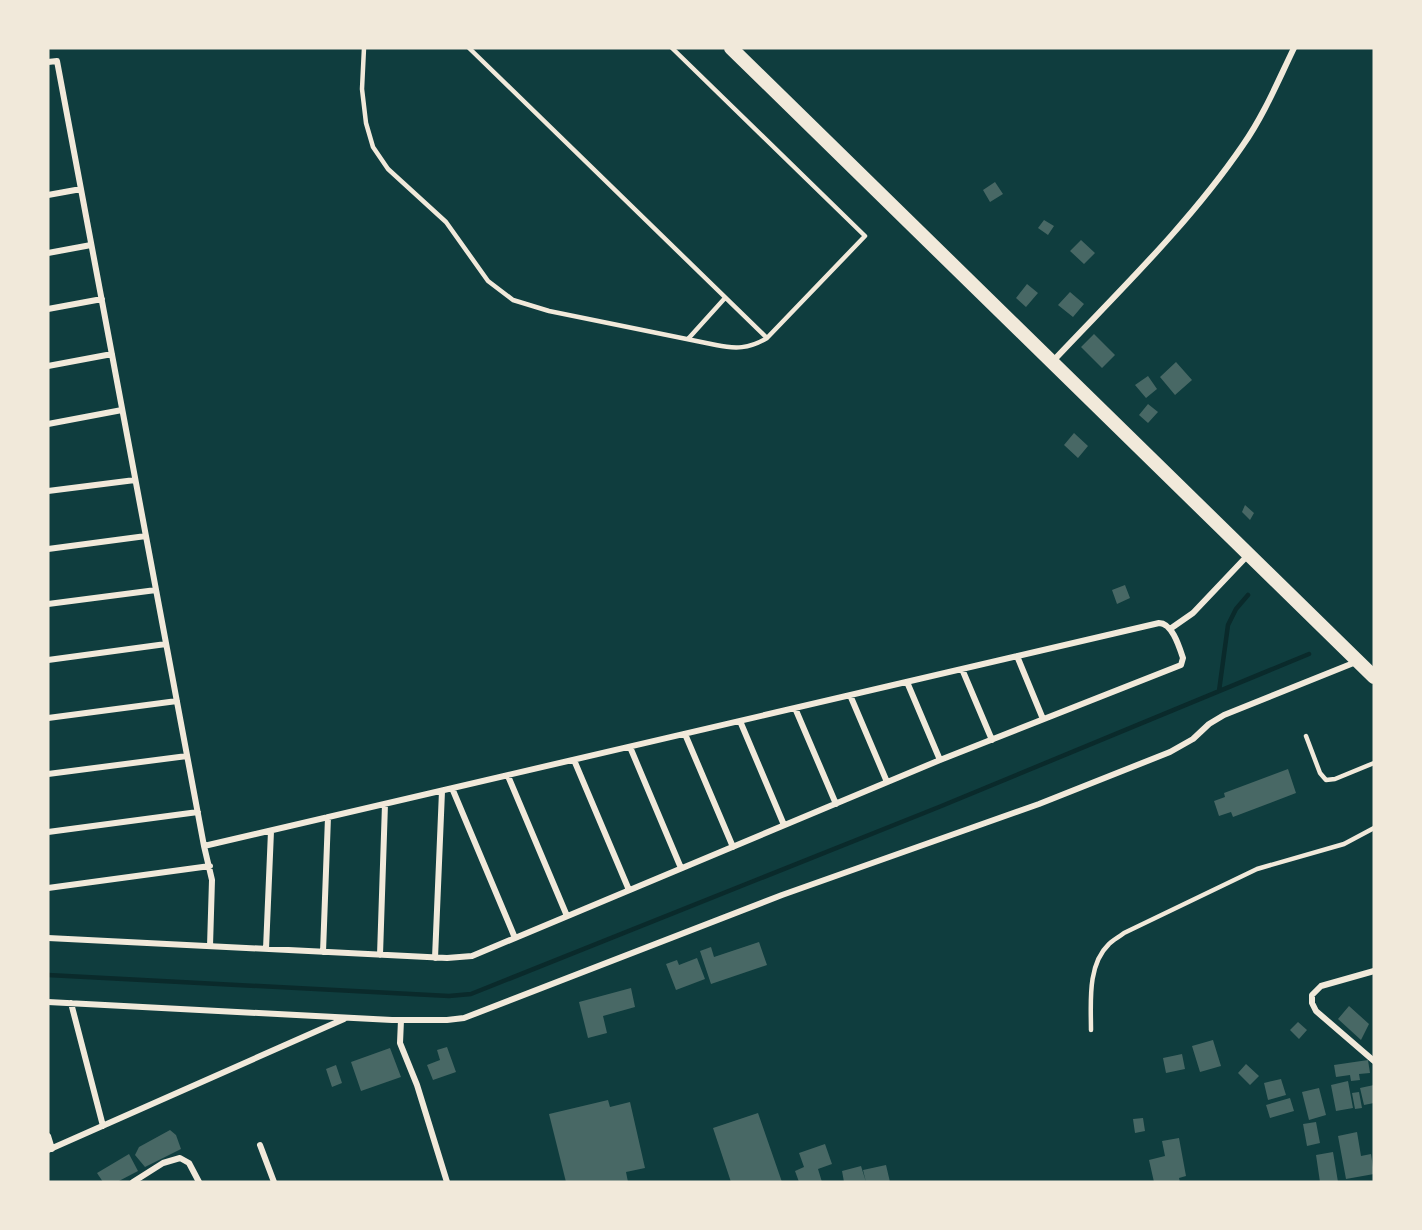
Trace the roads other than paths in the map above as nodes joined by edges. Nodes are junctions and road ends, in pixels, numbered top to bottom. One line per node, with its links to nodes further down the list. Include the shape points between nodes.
1 (364, 48): 15 (lane, via 362,89 373,147 387,169 446,222 488,281 513,300 549,311)
2 (469, 48): 11 (lane)
3 (672, 48): 14 (lane, via 865,236)
4 (731, 48): 17 (highway)
5 (1294, 48): 17 (street, via 1261,116 1224,172)
6 (48, 62): 7 (street, via 57,61)
7 (81, 189): 8 (street); 9 (street)
8 (48, 195)
9 (92, 245): 10 (street); 12 (street)
10 (48, 253)
11 (725, 298): 14 (lane); 15 (lane)
12 (102, 299): 13 (street); 16 (street)
13 (48, 309)
14 (767, 338): 15 (lane, via 756,345 735,348)
15 (688, 339)
16 (112, 354): 18 (street); 19 (street)
17 (1053, 362): 25 (highway)
18 (48, 366)
19 (122, 410): 20 (street); 21 (street)
20 (48, 424)
21 (135, 480): 22 (street); 23 (street)
22 (48, 491)
23 (146, 536): 24 (street); 26 (street)
24 (48, 549)
25 (1249, 554): 28 (street, via 1193,613); 32 (highway)
26 (156, 590): 27 (street); 29 (street)
27 (48, 604)
28 (1170, 629): 30 (street, via 1159,623); 40 (street, via 1183,658 1181,665)
29 (166, 644): 31 (street); 37 (street)
30 (1017, 656): 33 (street); 40 (street)
31 (48, 660)
32 (1358, 661): 34 (highway); 81 (street, via 1224,715 1170,752 1039,804 782,895 481,1012 447,1020)
33 (962, 669): 35 (street); 44 (street)
34 (1374, 677)
35 (907, 682): 36 (street); 48 (street)
36 (850, 695): 38 (street); 52 (street)
37 (177, 701): 39 (street); 46 (street)
38 (795, 708): 41 (street); 56 (street)
39 (48, 718)
40 (1043, 720): 44 (street)
41 (740, 721): 42 (street); 59 (street)
42 (685, 734): 45 (street); 64 (street)
43 (1306, 736): 49 (lane, via 1326,780)
44 (992, 740): 48 (street)
45 (630, 747): 47 (street); 66 (street)
46 (187, 756): 50 (street); 57 (street)
47 (574, 760): 51 (street); 68 (street)
48 (940, 760): 52 (street)
49 (1374, 763)
50 (48, 774)
51 (508, 776): 53 (street); 69 (street)
52 (887, 782): 56 (street)
53 (452, 788): 54 (street); 71 (street)
54 (442, 791): 55 (street); 76 (street)
55 (385, 804): 58 (street); 75 (street)
56 (836, 804): 59 (street)
57 (198, 812): 62 (street); 63 (street)
58 (328, 818): 61 (street); 74 (street)
59 (784, 825): 64 (street)
60 (1374, 828): 82 (lane, via 1344,844 1257,869 1124,933 1107,946 1095,967)
61 (271, 831): 63 (street); 73 (street)
62 (48, 832)
63 (204, 846): 65 (street)
64 (733, 847): 66 (street)
65 (210, 866): 67 (street); 72 (street)
66 (681, 868): 68 (street)
67 (48, 888)
68 (629, 890): 69 (street)
69 (567, 916): 71 (street)
70 (48, 938): 72 (street)
71 (515, 938): 76 (street, via 464,958)
72 (210, 946): 73 (street)
73 (266, 949): 74 (street)
74 (323, 952): 75 (street)
75 (380, 955): 76 (street)
76 (435, 958)
77 (1374, 971): 83 (street, via 1321,986 1312,994 1316,1011)
78 (48, 1002): 79 (street)
79 (71, 1003): 80 (street); 84 (street)
80 (348, 1017): 81 (street); 84 (street)
81 (401, 1020): 91 (street, via 400,1043)
82 (1091, 1030)
83 (1374, 1061)
84 (103, 1126): 87 (street)
85 (48, 1136): 87 (street)
86 (260, 1145): 90 (street)
87 (50, 1150)
88 (133, 1182): 89 (street, via 163,1163 180,1158 189,1163)
89 (199, 1182)
90 (274, 1182)
91 (447, 1182)

